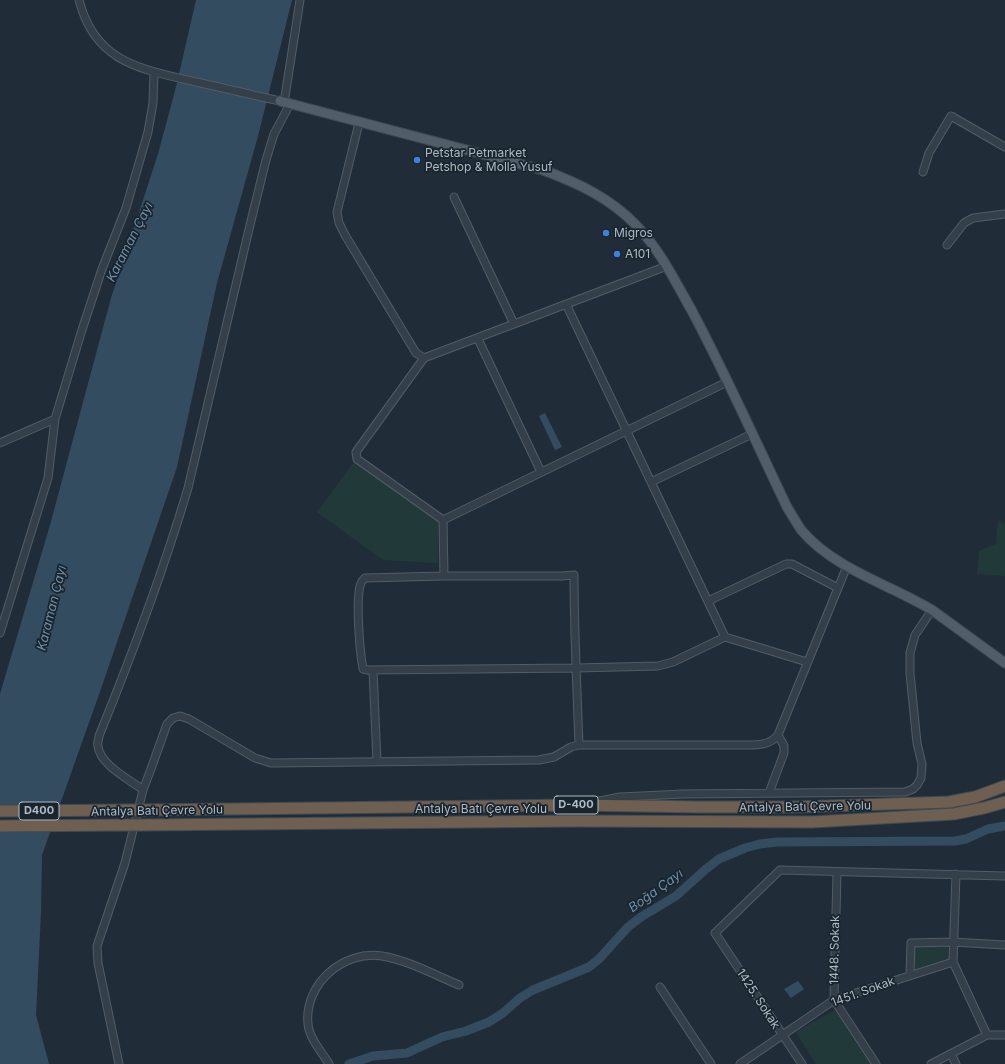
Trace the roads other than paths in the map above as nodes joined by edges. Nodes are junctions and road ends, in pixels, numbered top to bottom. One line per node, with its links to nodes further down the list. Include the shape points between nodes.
1 (79, 0): 3 (street, via 86,21 104,46 127,63)
2 (300, 0): 4 (street)
3 (154, 72): 4 (street); 17 (street, via 153,103 148,132 126,208 102,269)
4 (284, 103): 5 (main road); 39 (street, via 266,160 181,511 127,666 99,736 98,746 109,766)
5 (359, 123): 11 (main road, via 544,170 570,180 612,204 635,224); 15 (street, via 337,212 339,223 416,353)
6 (1005, 147): 7 (street, via 951,116 929,154)
7 (923, 172)
8 (454, 198): 13 (street)
9 (1005, 214): 10 (street, via 973,218 964,223)
10 (947, 245)
11 (667, 266): 12 (street); 16 (main road)
12 (566, 304): 13 (street); 18 (street)
13 (514, 324): 14 (street)
14 (478, 339): 15 (street); 21 (street)
15 (424, 358): 23 (street, via 356,452 357,459)
16 (727, 382): 18 (street); 19 (main road)
17 (55, 419): 20 (street); 29 (street, via 48,478)
18 (627, 431): 21 (street); 22 (street)
19 (752, 434): 22 (street); 24 (main road, via 787,507 802,530 815,544)
20 (0, 443)
21 (541, 472): 23 (street)
22 (651, 482): 27 (street)
23 (443, 520): 25 (street)
24 (848, 566): 26 (street); 28 (main road)
25 (444, 576): 33 (street, via 574,575); 34 (street, via 365,578 361,583 358,602 361,656 363,669)
26 (838, 588): 27 (street, via 792,564 786,564); 31 (street)
27 (708, 601): 30 (street)
28 (932, 610): 32 (main road); 40 (street, via 915,635 910,654 917,743 922,764 918,785 905,792)
29 (0, 634)
30 (725, 637): 31 (street); 33 (street, via 673,662 658,666)
31 (807, 662): 35 (street)
32 (1005, 663)
33 (576, 668): 34 (street); 36 (street)
34 (373, 670): 37 (street)
35 (778, 735): 36 (street, via 770,742 760,745); 40 (street, via 784,746 784,753)
36 (579, 745): 37 (street, via 554,757 539,760)
37 (377, 762): 39 (street, via 271,763 255,758 180,716 167,724)
38 (1005, 786): 42 (highway, D-400, via 975,797 949,802 796,807)
39 (143, 790): 60 (street, via 125,862 97,946 98,963)
40 (769, 793): 42 (street, via 620,797)
41 (1005, 802): 45 (highway, Antalya Batı Çevre Yolu / D400, bridge, via 954,814 812,822 570,821)
42 (579, 805): 43 (highway, D-400)
43 (144, 810): 44 (highway, D400, bridge)
44 (0, 811)
45 (0, 826)
46 (837, 872): 47 (street); 55 (street, 1448. Sokak); 56 (street, 1425. Sokak, via 780,870 715,933)
47 (956, 874): 48 (street); 49 (street)
48 (1005, 876)
49 (953, 942): 50 (street); 51 (street); 52 (street, via 911,943)
50 (1005, 944)
51 (953, 962): 52 (street, 1451. Sokak); 57 (street)
52 (910, 975): 55 (street, 1451. Sokak)
53 (459, 985): 61 (street, via 402,961 382,956 357,957 345,962 324,978 315,989 307,1012 312,1037)
54 (660, 987): 62 (street)
55 (834, 1000): 56 (street, 1451. Sokak); 65 (street, 1448. Sokak)
56 (782, 1035): 63 (street, 1451. Sokak); 64 (street, 1425. Sokak)
57 (987, 1035): 58 (street); 59 (street)
58 (1005, 1035)
59 (951, 1054): 66 (street); 67 (street)
60 (119, 1064)
61 (329, 1064)
62 (711, 1064)
63 (740, 1064)
64 (802, 1064)
65 (876, 1064)
66 (931, 1064)
67 (956, 1064)

